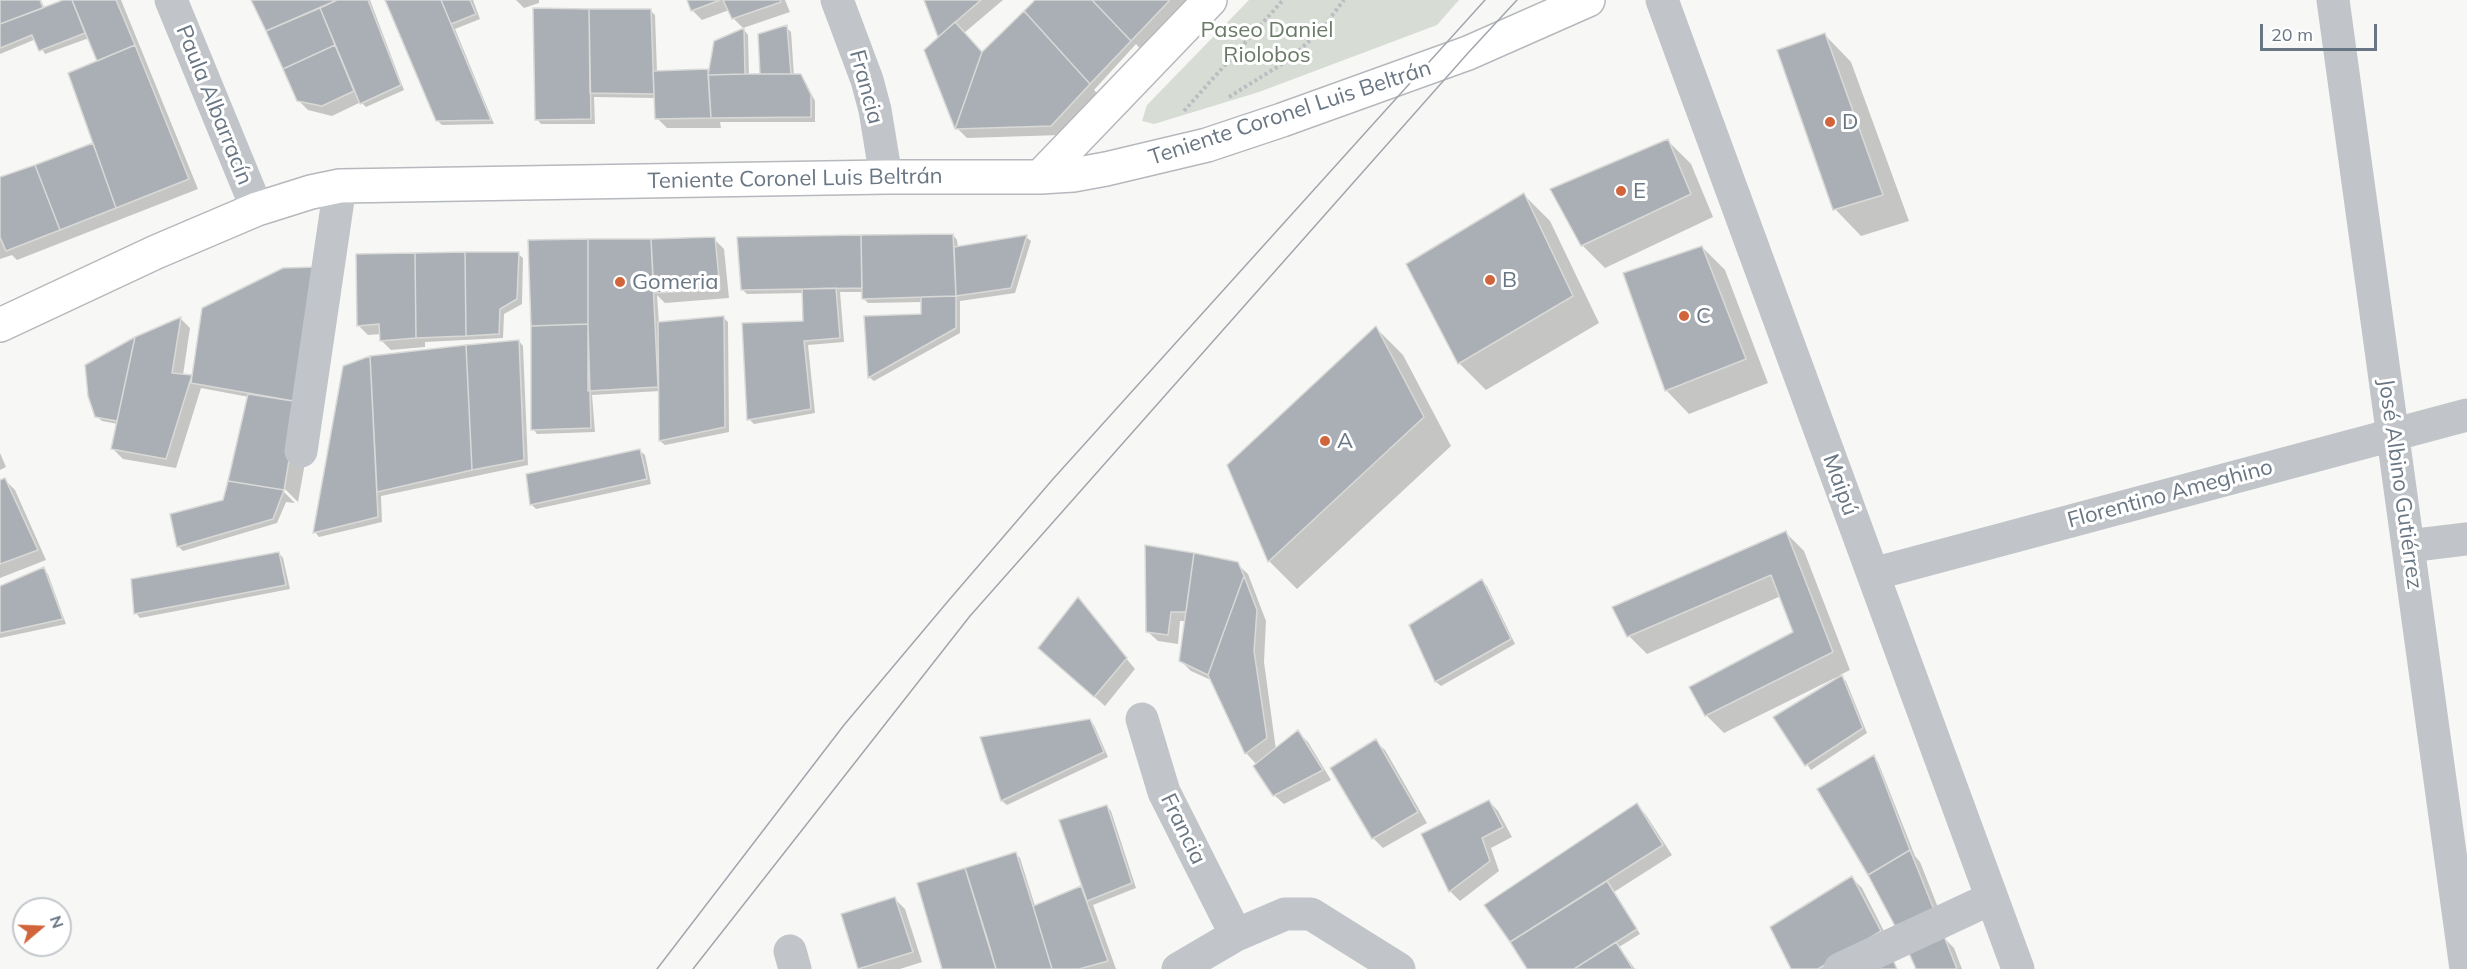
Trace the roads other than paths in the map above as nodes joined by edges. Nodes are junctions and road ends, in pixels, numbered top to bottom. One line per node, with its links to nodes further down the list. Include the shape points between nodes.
1 (171, 0): 10 (street, Paula Albarracín)
2 (837, 0): 7 (street, Francia, via 867,80)
3 (1210, 0): 8 (main road)
4 (1588, 0): 8 (main road, Teniente Coronel Luis Beltrán, via 1516,34 1271,124 1167,156 1072,175)
5 (1662, 0): 17 (street, Maipú)
6 (2333, 0): 13 (street, José Albino Gutiérrez)
7 (886, 177): 8 (main road, Teniente Coronel Luis Beltrán); 9 (main road, Teniente Coronel Luis Beltrán)
8 (1040, 177)
9 (340, 186): 10 (main road, Teniente Coronel Luis Beltrán); 14 (street)
10 (257, 209): 11 (main road, Teniente Coronel Luis Beltrán)
11 (0, 325)
12 (2467, 415): 13 (street, Florentino Ameghino)
13 (2392, 434): 16 (street, José Albino Gutiérrez); 17 (street, Florentino Ameghino)
14 (301, 451)
15 (2467, 539): 16 (street)
16 (2409, 546): 25 (street, José Albino Gutiérrez)
17 (1873, 574): 19 (street, Maipú)
18 (1142, 719): 20 (street, Francia, via 1164,792)
19 (1992, 898): 23 (street); 24 (street, Maipú)
20 (1236, 935): 21 (street); 22 (street, via 1285,914 1311,914)
21 (1190, 967)
22 (1397, 968)
23 (1840, 969)
24 (2018, 969)
25 (2466, 969)

